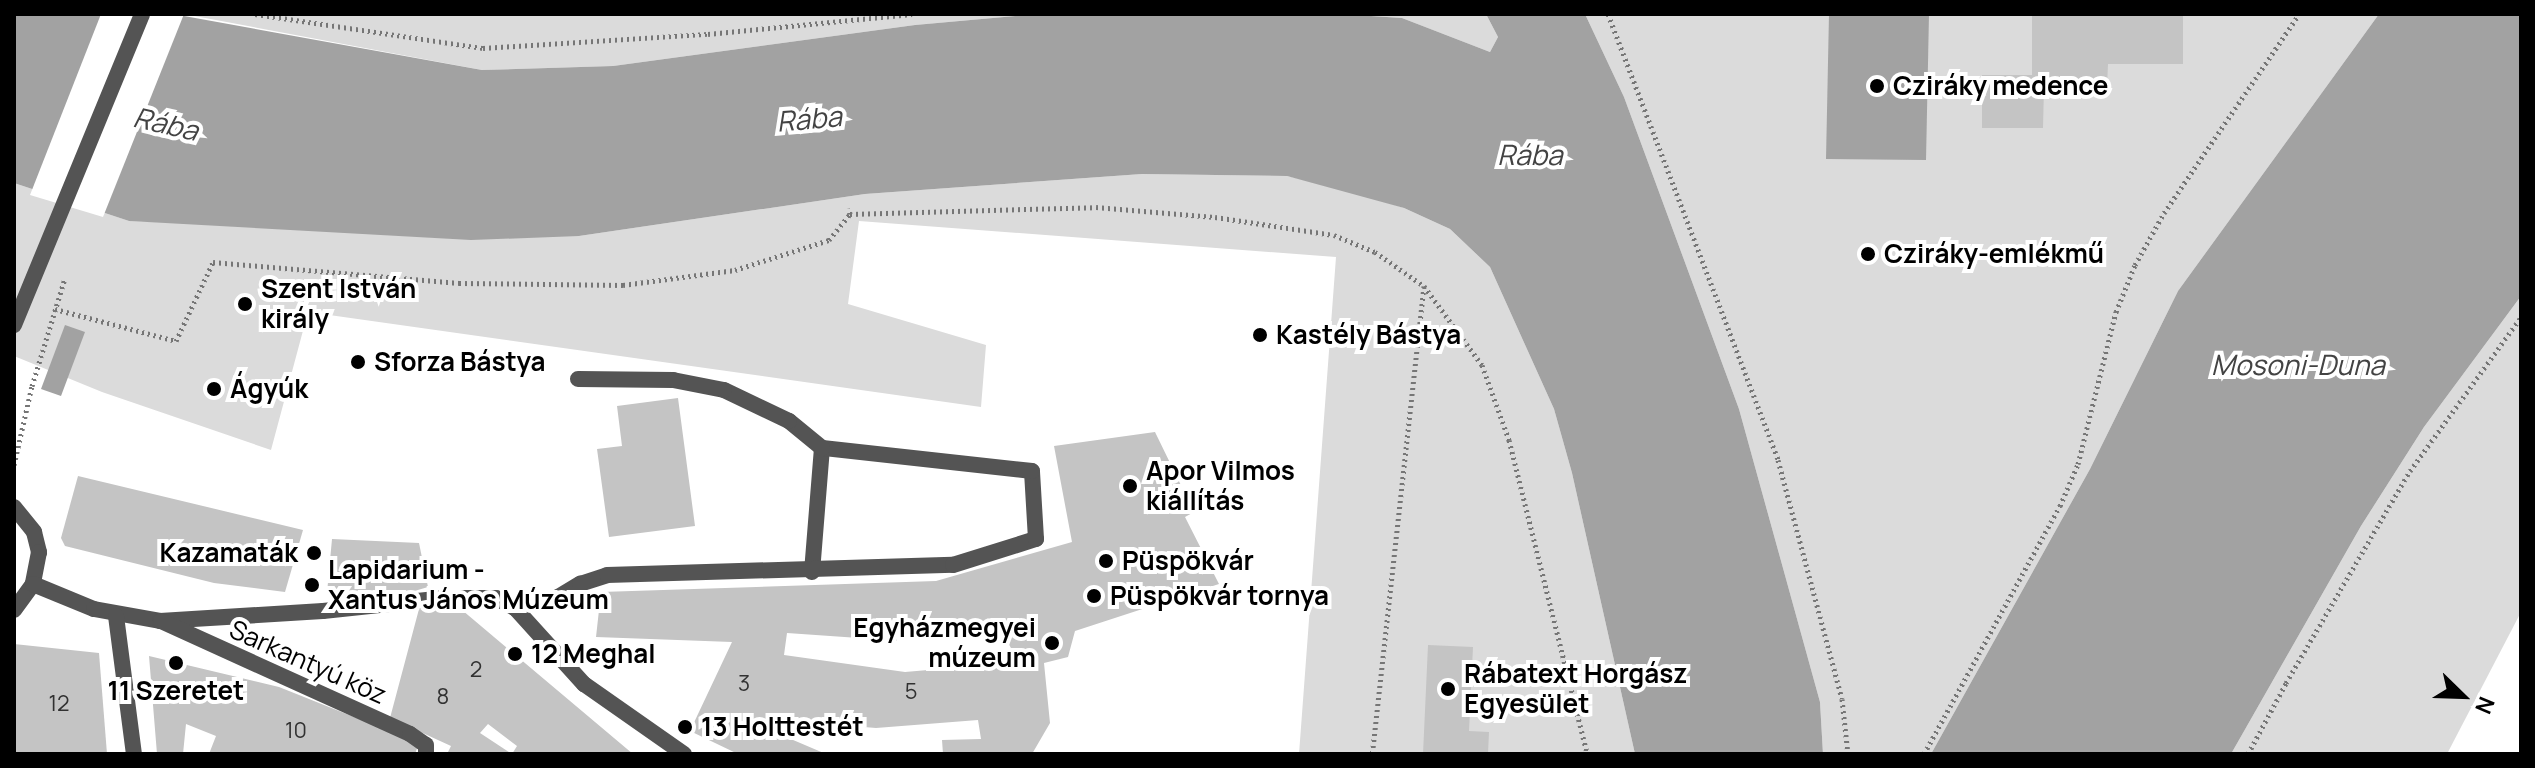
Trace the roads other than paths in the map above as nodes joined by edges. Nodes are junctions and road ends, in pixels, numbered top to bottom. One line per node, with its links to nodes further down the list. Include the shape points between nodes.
1 (142, 14): 2 (street)
2 (14, 325)
3 (578, 379): 4 (street, via 673,380 724,390 789,421)
4 (822, 448): 6 (street); 6 (street, via 1032,471 1036,539 953,565)
5 (14, 507): 7 (street, via 36,542)
6 (812, 572): 8 (street, via 607,575 558,597)
7 (33, 584): 9 (street); 10 (street)
8 (515, 608): 11 (street, via 496,598 445,598); 14 (street, via 584,684)
9 (14, 610)
10 (116, 616): 11 (street); 12 (street)
11 (160, 621): 13 (street, Sarkantyú köz, via 410,734 426,745)
12 (134, 754)
13 (426, 754)
14 (684, 754)

